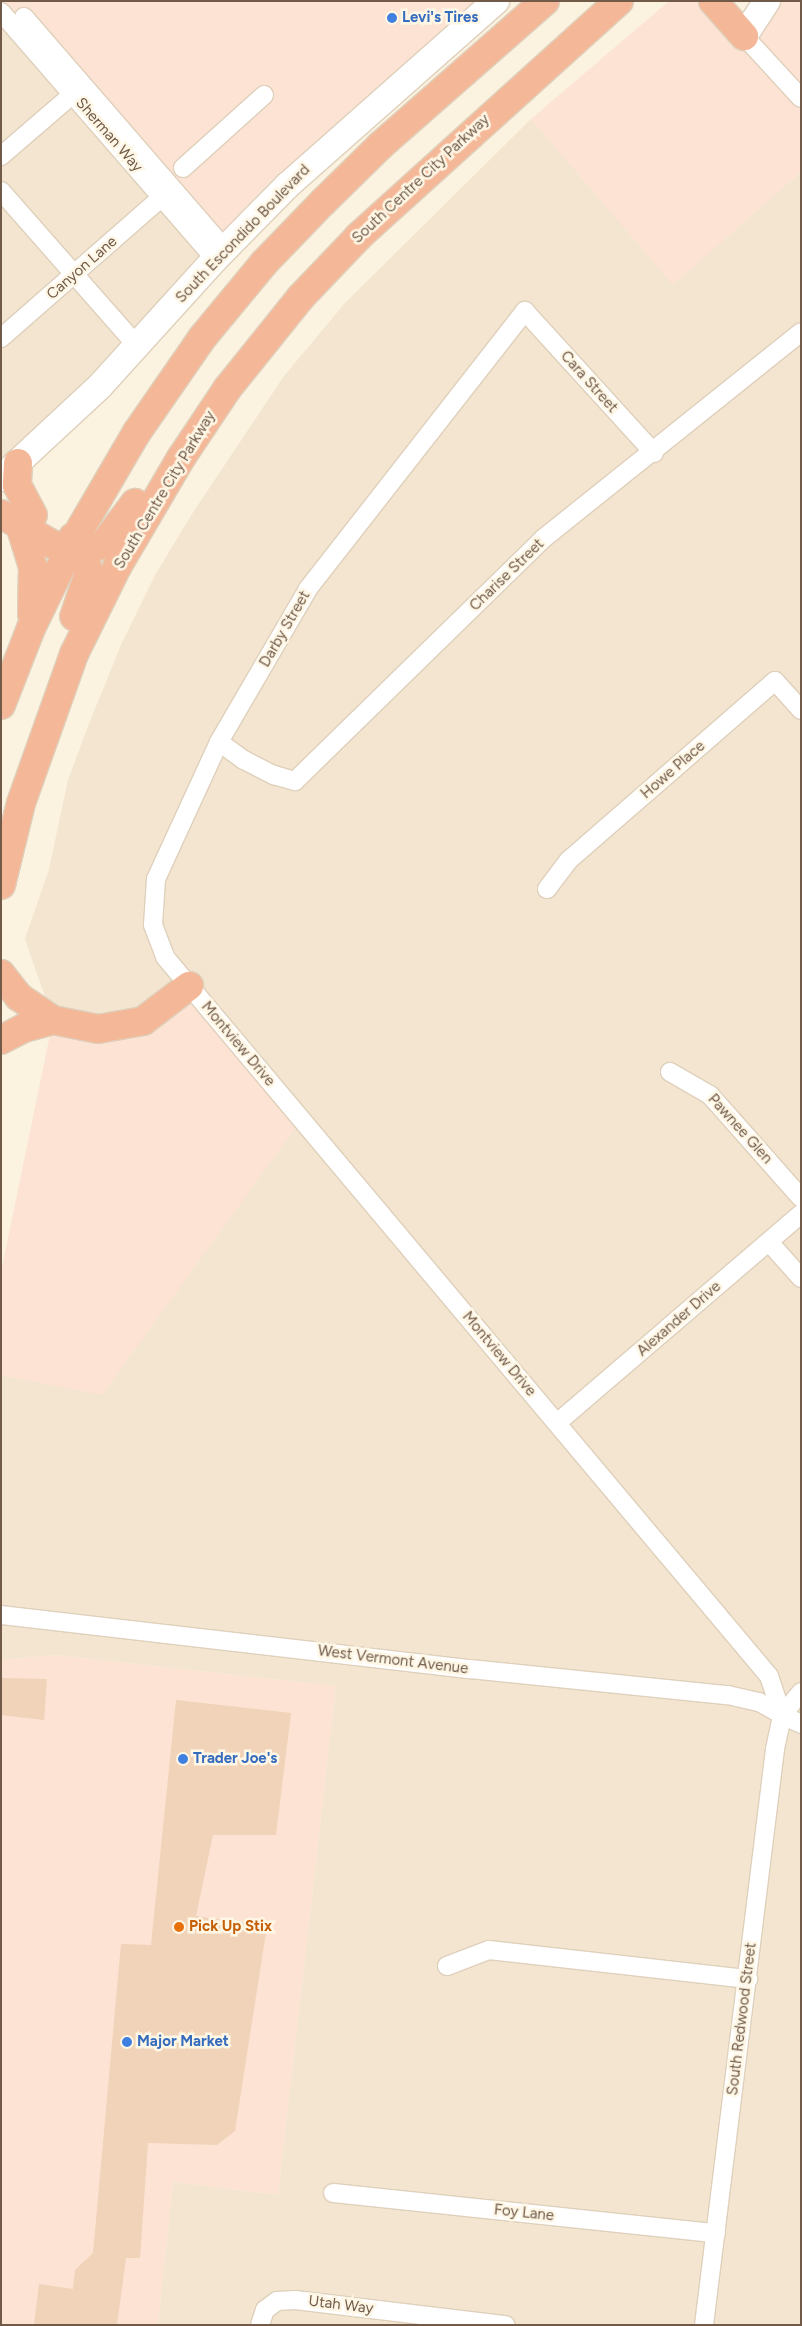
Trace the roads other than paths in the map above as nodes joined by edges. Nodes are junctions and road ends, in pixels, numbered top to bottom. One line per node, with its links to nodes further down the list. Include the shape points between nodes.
1 (496, 1): 20 (street, South Escondido Boulevard, via 328,148)
2 (545, 1): 8 (highway)
3 (598, 1): 12 (highway)
4 (619, 1): 12 (highway, South Centre City Parkway)
5 (713, 1): 11 (highway)
6 (727, 1): 11 (highway)
7 (767, 1): 11 (street)
8 (533, 10): 30 (highway, via 381,146 264,264 168,384)
9 (1, 12): 13 (street, Sherman Way)
10 (24, 17): 20 (street)
11 (744, 36): 15 (street)
12 (572, 42): 26 (highway, South Centre City Parkway, via 359,236 301,297)
13 (73, 94): 16 (street); 19 (street, Sherman Way)
14 (264, 95): 17 (street)
15 (801, 98)
16 (1, 156)
17 (182, 168)
18 (1, 191): 21 (street)
19 (162, 197): 20 (street, Sherman Way); 21 (street, Canyon Lane)
20 (220, 254): 25 (street, South Escondido Boulevard)
21 (74, 275): 24 (street, Canyon Lane); 25 (street)
22 (525, 311): 27 (street, Cara Street); 35 (street, Darby Street, via 308,589)
23 (801, 332): 27 (street, Charise Street)
24 (1, 338)
25 (138, 347): 28 (street, South Escondido Boulevard)
26 (227, 390): 30 (highway, via 180,438 111,539 103,545); 32 (highway, South Centre City Parkway, via 181,458 117,567)
27 (654, 452): 35 (street, Charise Street, via 544,538 295,780 274,775 244,760)
28 (10, 470): 29 (highway, via 17,484)
29 (11, 515): 30 (highway); 31 (highway, via 33,566)
30 (75, 547): 31 (highway); 32 (highway, via 90,573 56,661)
31 (31, 628): 33 (highway)
32 (63, 681): 36 (highway, South Centre City Parkway, via 21,803)
33 (1, 705)
34 (801, 710): 37 (street, Howe Place, via 775,681 569,860)
35 (219, 742): 39 (street, Darby Street, via 156,879 153,925 165,958)
36 (1, 885)
37 (548, 890)
38 (1, 974): 40 (highway, via 19,997)
39 (189, 986): 40 (highway, via 157,1013 131,1025 98,1029); 47 (street, Montview Drive)
40 (54, 1020): 41 (highway, via 24,1028)
41 (1, 1040)
42 (670, 1072): 43 (street, Pawnee Glen, via 710,1094)
43 (801, 1198)
44 (801, 1214): 45 (street, Alexander Drive)
45 (769, 1242): 46 (street); 47 (street, Alexander Drive)
46 (801, 1278)
47 (557, 1423): 50 (street, Montview Drive, via 645,1532 770,1676)
48 (1, 1615): 50 (street, West Vermont Avenue, via 470,1670 728,1695 759,1702)
49 (801, 1692): 50 (street)
50 (782, 1714): 51 (street); 53 (street, South Redwood Street)
51 (801, 1724)
52 (447, 1966): 53 (street, via 489,1950)
53 (748, 1979): 55 (street, South Redwood Street)
54 (333, 2193): 55 (street, Foy Lane)
55 (716, 2233): 59 (street, South Redwood Street)
56 (479, 2323): 57 (street, Utah Way, via 276,2300 266,2310); 58 (street, Utah Way)
57 (260, 2325)
58 (506, 2325)
59 (704, 2325)

